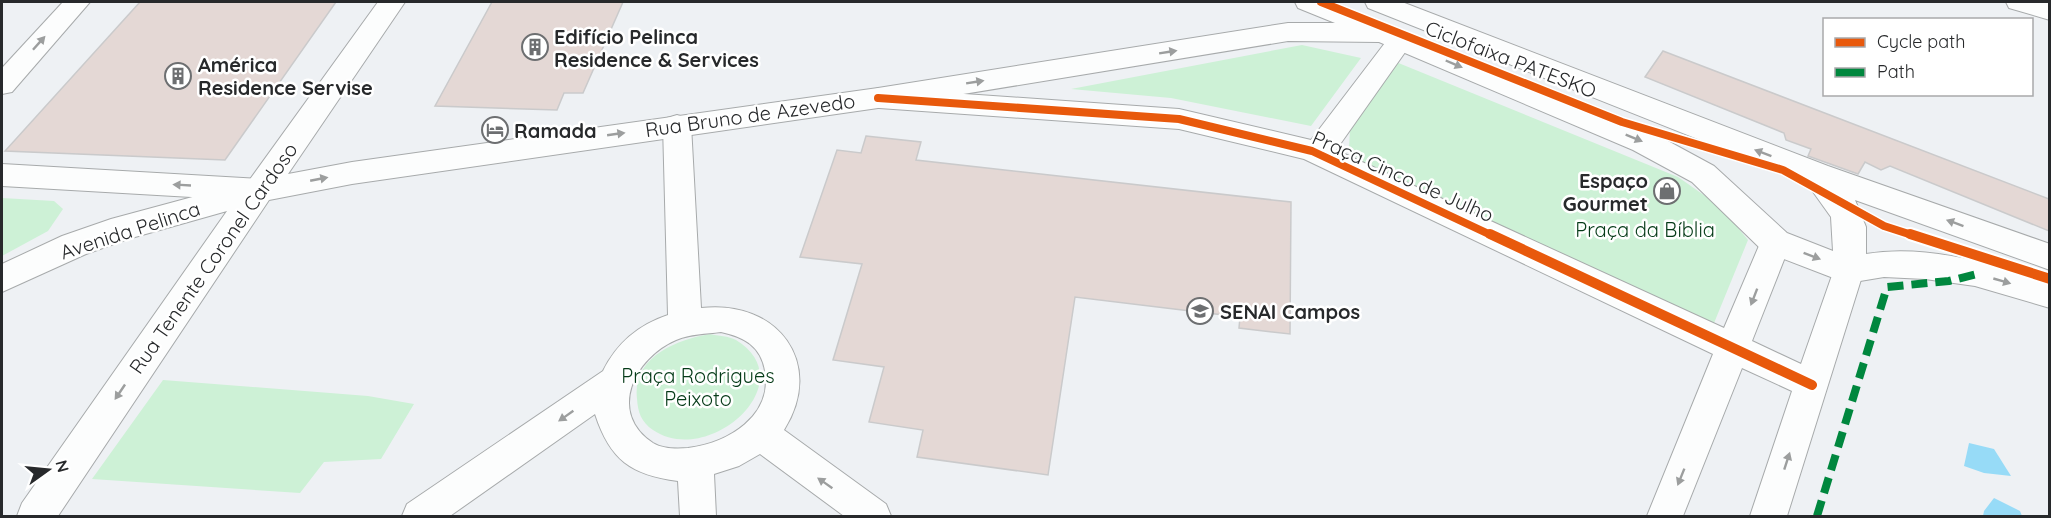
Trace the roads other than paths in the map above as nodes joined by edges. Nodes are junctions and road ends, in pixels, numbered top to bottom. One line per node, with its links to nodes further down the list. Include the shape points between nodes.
1 (77, 2): 8 (street, one-way to 1)
2 (392, 2): 14 (main road, Rua Tenente Coronel Cardoso)
3 (1308, 2): 7 (main road)
4 (1378, 2): 12 (main road, one-way to 4)
5 (2019, 2): 6 (main road)
6 (2049, 10)
7 (1391, 37): 9 (main road, Rua Bruno de Azevedo, one-way to 7, via 1288,32); 11 (street); 15 (main road, one-way to 15, via 1644,142 1703,174)
8 (2, 85)
9 (879, 98): 10 (main road, Rua Bruno de Azevedo); 11 (street, Praça Cinco de Julho, via 1179,120)
10 (677, 124): 14 (main road, Rua Bruno de Azevedo, one-way to 10); 20 (street)
11 (1317, 154): 21 (street, Praça Cinco de Julho)
12 (1817, 174): 16 (main road, one-way to 12); 17 (main road, via 1850,219)
13 (2, 175): 14 (street, one-way to 13)
14 (262, 190): 18 (main road, Avenida Pelinca, via 74,245); 26 (main road, Rua Tenente Coronel Cardoso, one-way to 26)
15 (1775, 242): 17 (main road, one-way to 17); 21 (street, one-way to 21)
16 (2049, 257)
17 (1848, 270): 19 (main road, one-way to 19, via 1884,264 1925,266 1975,273); 23 (street)
18 (2, 279)
19 (2049, 295)
20 (686, 322): 22 (street, via 655,335 630,356); 24 (street, via 721,319 752,327 775,347 785,373 780,404)
21 (1734, 348): 23 (street, Praça Cinco de Julho); 30 (street, one-way to 30)
22 (614, 382): 25 (street, via 611,415 625,444 655,462); 27 (street, one-way to 27)
23 (1812, 385): 31 (street, one-way to 23)
24 (761, 434): 25 (street, via 730,455); 29 (street, one-way to 24)
25 (695, 465): 28 (street)
26 (36, 516)
27 (420, 516)
28 (698, 516)
29 (873, 516)
30 (1665, 516)
31 (1769, 516)

